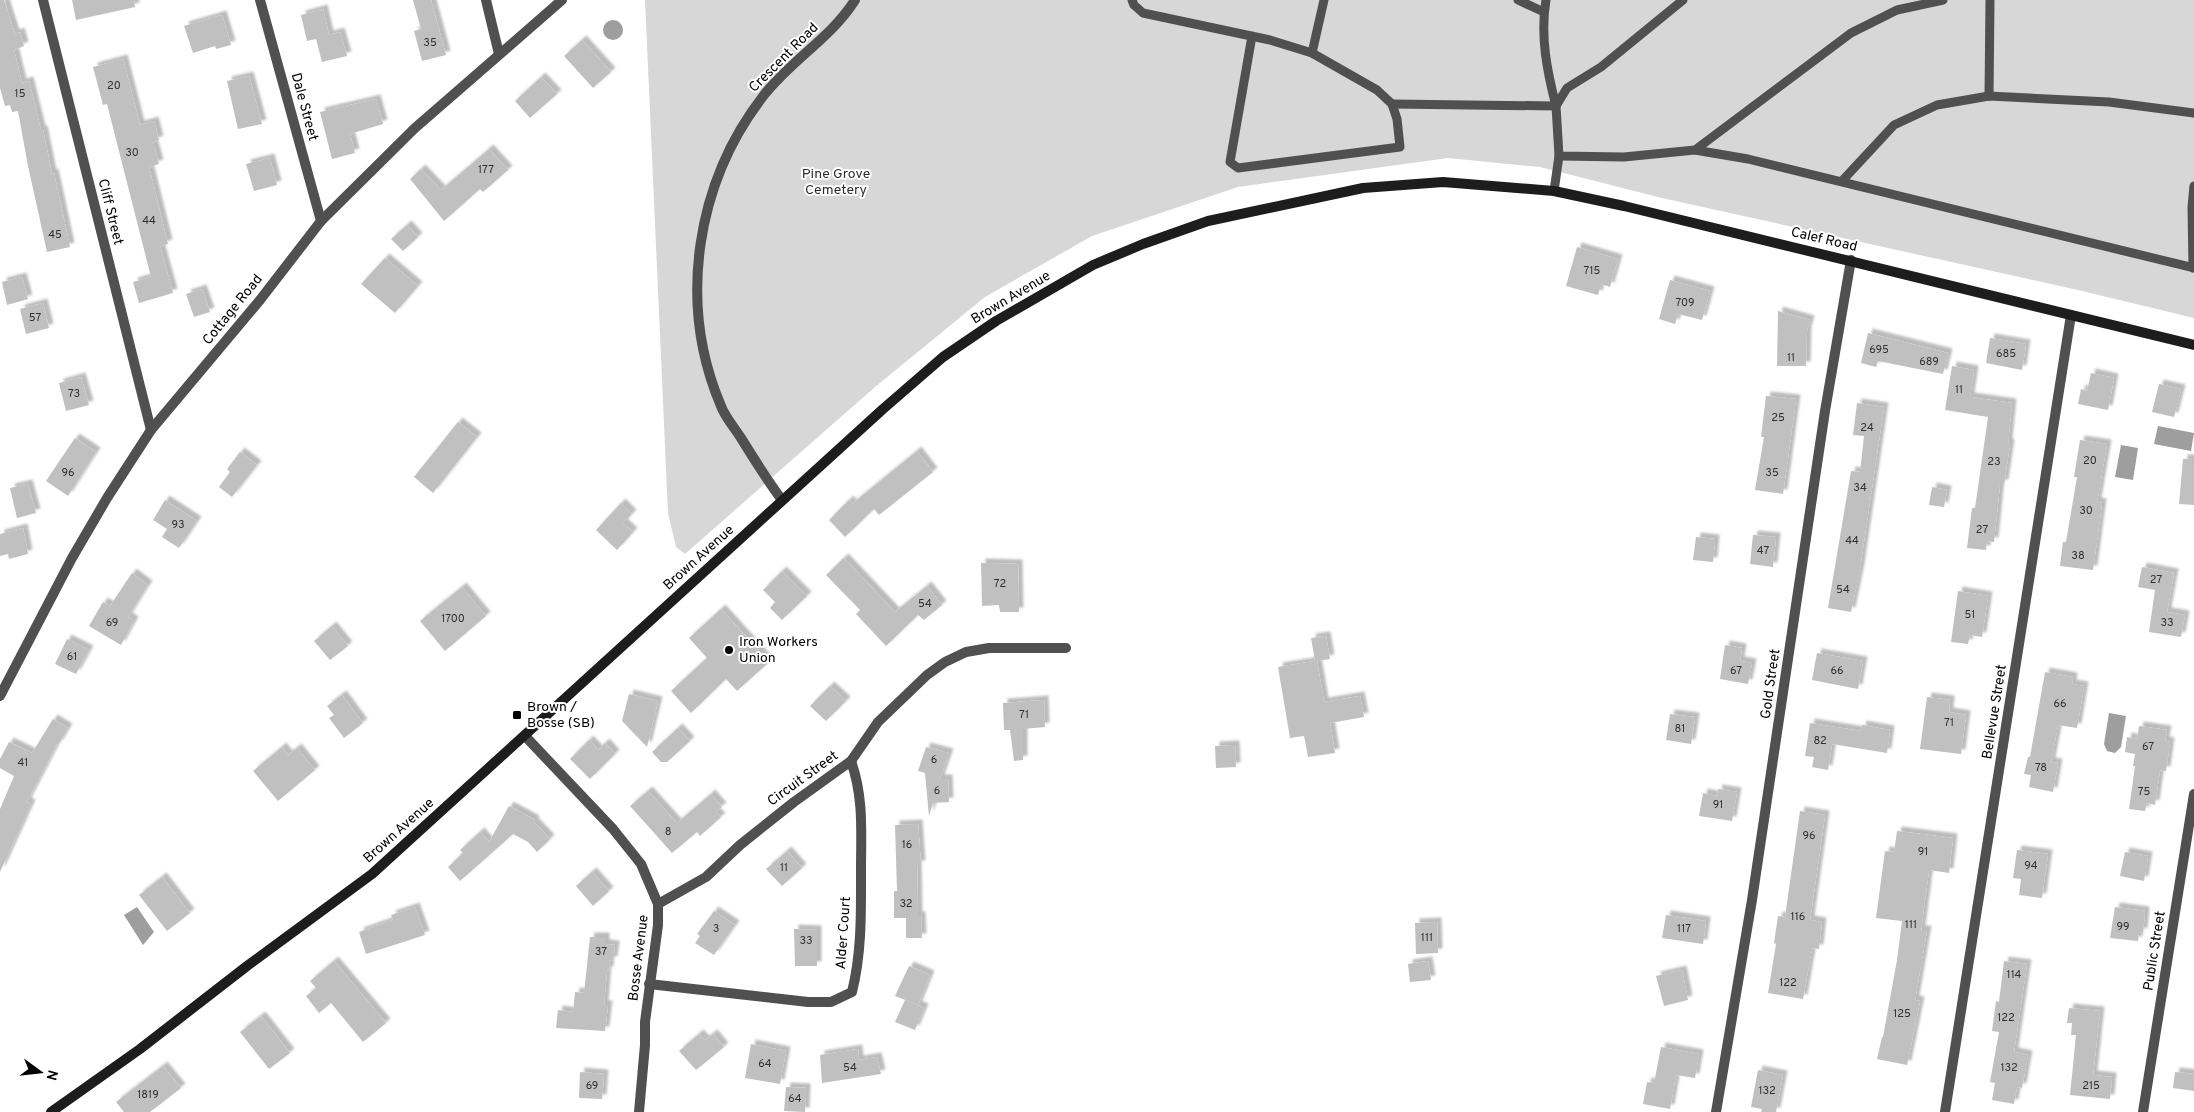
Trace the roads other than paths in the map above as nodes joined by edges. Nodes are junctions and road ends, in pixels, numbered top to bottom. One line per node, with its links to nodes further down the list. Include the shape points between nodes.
1 (42, 0): 32 (street, Cliff Street)
2 (260, 0): 27 (street, Dale Street)
3 (486, 0): 16 (street)
4 (562, 0): 16 (street, Cottage Road)
5 (855, 0): 33 (street, Crescent Road, via 832,29 765,94 738,132 718,173 701,239 698,310 710,375 721,407)
6 (1132, 0): 14 (lane, via 1144,13)
7 (1324, 0): 15 (lane)
8 (1518, 0): 13 (lane)
9 (1546, 0): 13 (lane)
10 (1683, 0): 19 (lane, via 1601,67 1567,88)
11 (1943, 0): 21 (lane, via 1898,10 1851,33)
12 (1990, 0): 17 (lane)
13 (1544, 12): 19 (lane, via 1546,67)
14 (1252, 36): 15 (lane); 18 (lane, via 1230,162 1238,168 1400,147)
15 (1312, 53): 18 (lane, via 1377,90)
16 (499, 54): 27 (street, Cottage Road, via 415,128)
17 (1989, 96): 20 (lane, via 2109,102); 24 (lane, via 1937,105 1894,125)
18 (1392, 104): 19 (lane)
19 (1556, 106): 22 (lane)
20 (2194, 114)
21 (1695, 150): 22 (lane, via 1624,157); 24 (lane)
22 (1559, 156): 26 (lane)
23 (1443, 182): 26 (main road, Calef Road); 33 (main road, Brown Avenue, via 1363,188 1208,221 1093,265 996,321 943,357)
24 (1842, 182): 29 (lane)
25 (2194, 186): 29 (lane)
26 (1554, 191): 28 (main road, Calef Road)
27 (321, 221): 32 (street, Cottage Road, via 260,300)
28 (1851, 260): 30 (main road, Calef Road); 43 (street, Gold Street)
29 (2194, 268)
30 (2071, 316): 31 (main road, Calef Road); 44 (street, Bellevue Street)
31 (2194, 345)
32 (151, 430): 35 (street, Cottage Road, via 72,558)
33 (782, 500): 36 (main road, Brown Avenue)
34 (1066, 648): 37 (street, Circuit Street, via 989,648 966,652 945,662 878,722)
35 (0, 696)
36 (525, 736): 39 (street, Bosse Avenue, via 613,829 641,864); 41 (main road, Brown Avenue, via 372,874)
37 (851, 761): 39 (street, Circuit Street, via 747,838 706,877); 40 (street, Alder Court, via 859,783 861,805 861,900 858,958 852,992 831,1002 808,1002)
38 (2194, 794): 45 (street, Public Street)
39 (658, 904): 40 (street, Bosse Avenue)
40 (650, 984): 42 (street, Bosse Avenue)
41 (51, 1112)
42 (639, 1112)
43 (1716, 1112)
44 (1945, 1112)
45 (2144, 1112)

